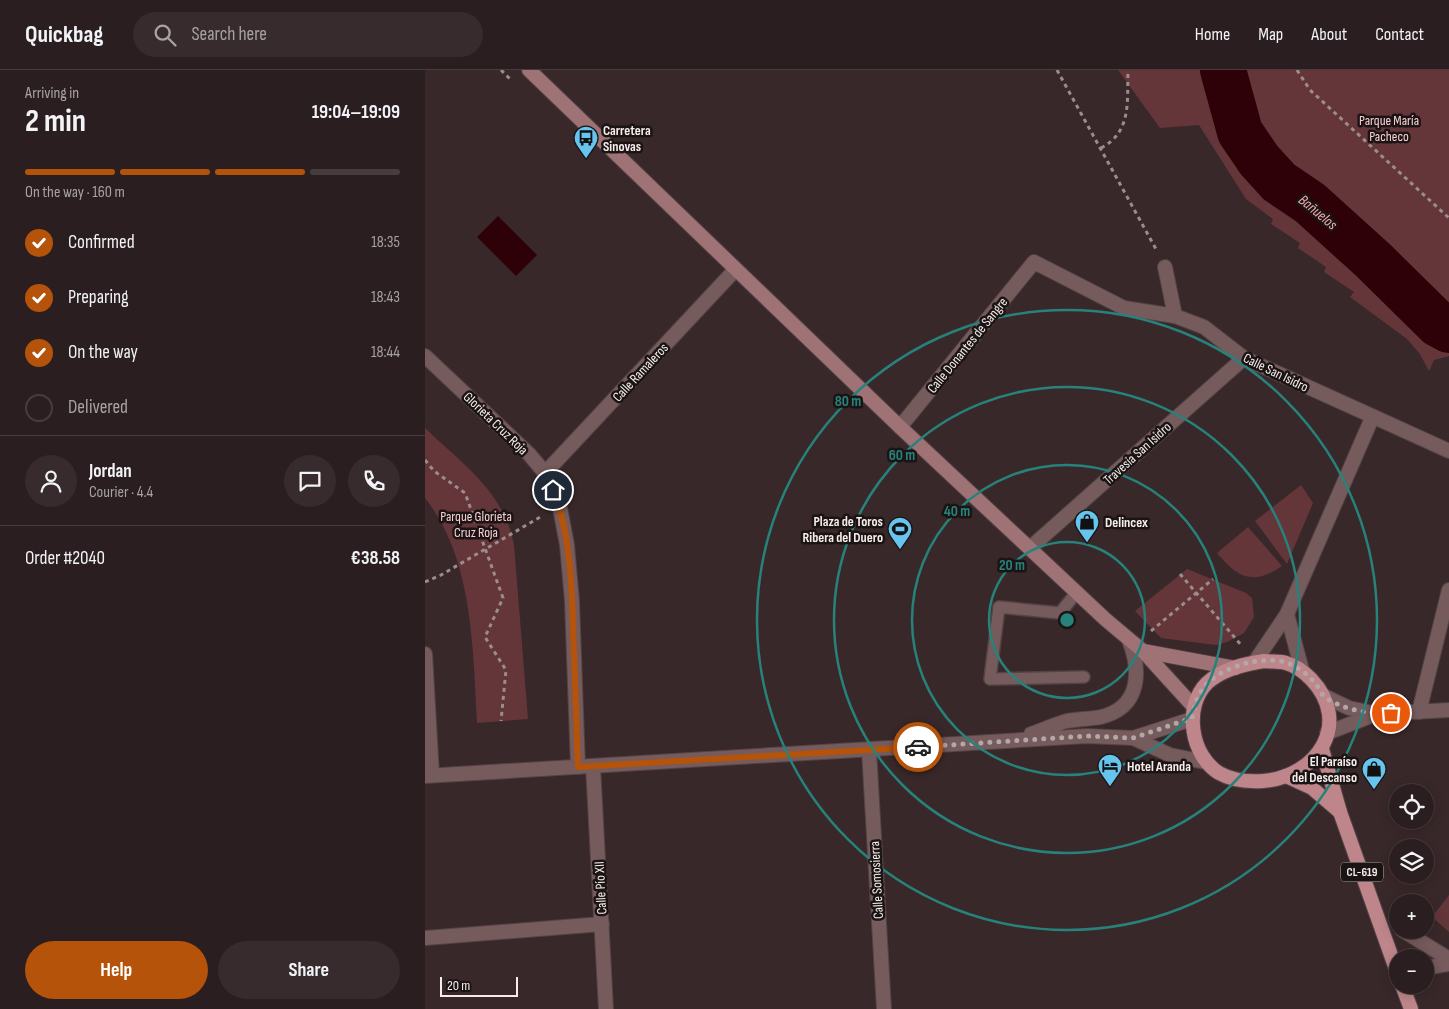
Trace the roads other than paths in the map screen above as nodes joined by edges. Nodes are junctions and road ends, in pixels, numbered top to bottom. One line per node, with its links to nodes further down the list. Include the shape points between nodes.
1 (529, 70): 4 (main road)
2 (1034, 262): 5 (street, Calle San Isidro, via 1124,308); 9 (street, Calle Donantes de Sangre)
3 (1163, 262): 5 (street)
4 (735, 270): 9 (main road); 11 (street, Calle Ramaleros)
5 (1175, 316): 7 (street, Calle San Isidro, via 1204,327)
6 (425, 356): 11 (street, Glorieta Cruz Roja)
7 (1244, 358): 8 (street, Calle San Isidro); 12 (street, Travesía San Isidro)
8 (1372, 418): 10 (street, Calle San Isidro); 15 (street)
9 (900, 427): 12 (main road)
10 (1449, 451)
11 (545, 473): 34 (street, Glorieta Cruz Roja, via 559,508 567,545)
12 (1030, 548): 14 (main road)
13 (1449, 590): 24 (street)
14 (1077, 592): 16 (main road); 21 (lane, via 1060,613 999,607 989,679)
15 (1287, 614): 18 (street); 20 (street)
16 (1135, 645): 19 (main road); 25 (main road); 29 (street, via 1138,673 1135,686 1128,701 1116,711 1101,717 1066,722)
17 (425, 654): 35 (street)
18 (1254, 663): 19 (main road); 20 (main road, via 1285,662)
19 (1235, 668): 25 (main road, via 1207,683 1196,698)
20 (1303, 670): 22 (main road)
21 (1084, 677)
22 (1324, 696): 26 (street, via 1349,708); 27 (main road, via 1329,714)
23 (1449, 710): 24 (street)
24 (1419, 712): 26 (street)
25 (1193, 713): 28 (street); 32 (main road, via 1196,740)
26 (1377, 714): 27 (street)
27 (1327, 733): 30 (main road)
28 (1133, 738): 29 (street); 32 (street, via 1170,755)
29 (1019, 739): 31 (street)
30 (1322, 749): 36 (main road, via 1311,763); 37 (main road)
31 (869, 750): 33 (street); 47 (street, Calle Somosierra)
32 (1205, 762): 36 (main road, via 1220,773 1247,782)
33 (593, 766): 34 (street); 38 (street, Calle Pío XII)
34 (578, 767): 35 (street)
35 (429, 776)
36 (1286, 776): 37 (main road, via 1313,788)
37 (1340, 812): 39 (main road, CL-619)
38 (602, 924): 40 (street); 46 (street, Calle Pío XII)
39 (1389, 926)
40 (425, 938)
41 (1417, 939): 42 (street)
42 (1449, 958)
43 (1449, 964): 44 (street)
44 (1434, 966)
45 (1405, 994): 48 (main road)
46 (606, 1009)
47 (884, 1009)
48 (1409, 1009)

